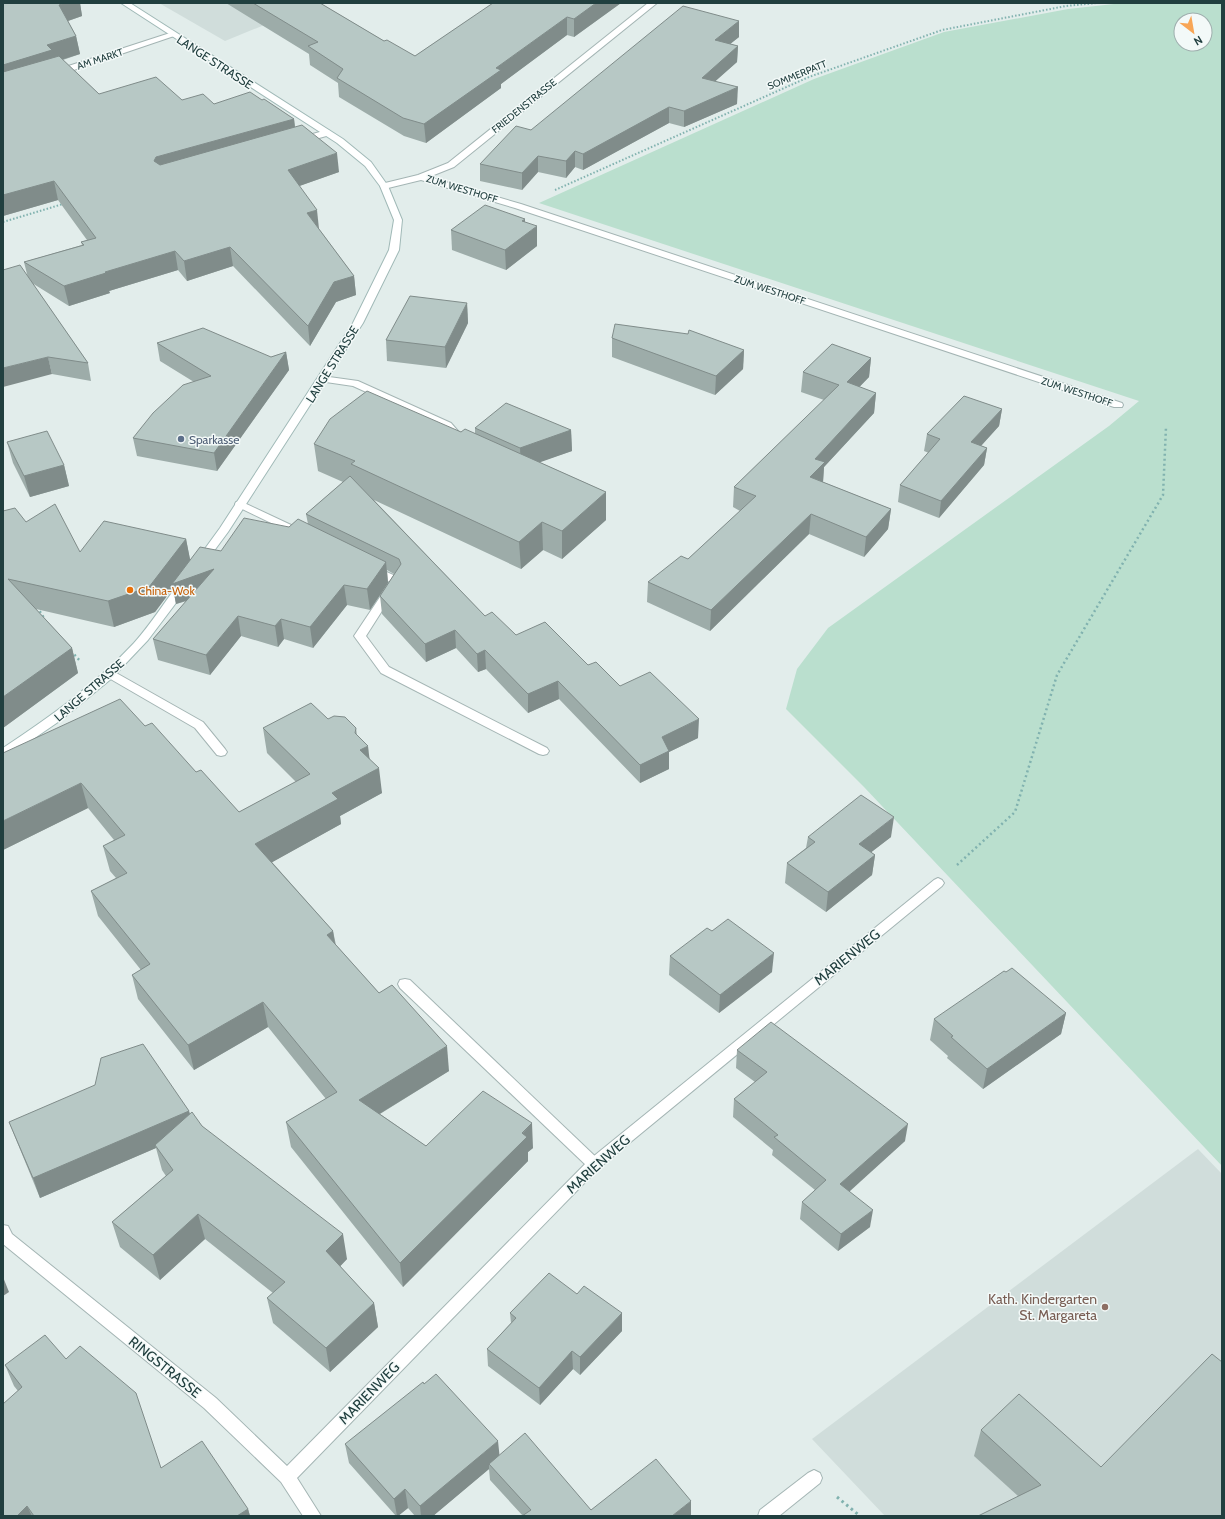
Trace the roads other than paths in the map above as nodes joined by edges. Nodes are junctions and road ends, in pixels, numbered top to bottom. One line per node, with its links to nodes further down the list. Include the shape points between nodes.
1 (125, 3): 3 (street, LANGE STRASSE)
2 (653, 3): 7 (street, FRIEDENSTRASSE, via 451,165)
3 (173, 35): 4 (street, AM MARKT); 5 (street, LANGE STRASSE)
4 (47, 75)
5 (327, 133): 6 (street); 8 (street, LANGE STRASSE, via 368,164)
6 (289, 143)
7 (421, 176): 8 (street, FRIEDENSTRASSE); 10 (street, ZUM WESTHOFF)
8 (384, 186): 9 (street, LANGE STRASSE, via 398,220 394,250 358,322)
9 (322, 379): 11 (street, via 355,383 447,425); 12 (street, LANGE STRASSE)
10 (1118, 405)
11 (467, 447)
12 (240, 504): 13 (street); 15 (street, LANGE STRASSE, via 224,530 139,644)
13 (311, 539)
14 (361, 563): 16 (street, via 396,580 360,636 384,670)
15 (111, 674): 17 (street, via 199,725); 18 (street, LANGE STRASSE, via 54,720)
16 (543, 751)
17 (221, 752)
18 (3, 754)
19 (938, 883): 21 (street, MARIENWEG)
20 (405, 984): 21 (street)
21 (594, 1164): 23 (street, MARIENWEG)
22 (3, 1231): 23 (street, RINGSTRASSE, via 6,1238 210,1403)
23 (287, 1477): 25 (street, RINGSTRASSE)
24 (814, 1478): 26 (street)
25 (313, 1516)
26 (766, 1516)

